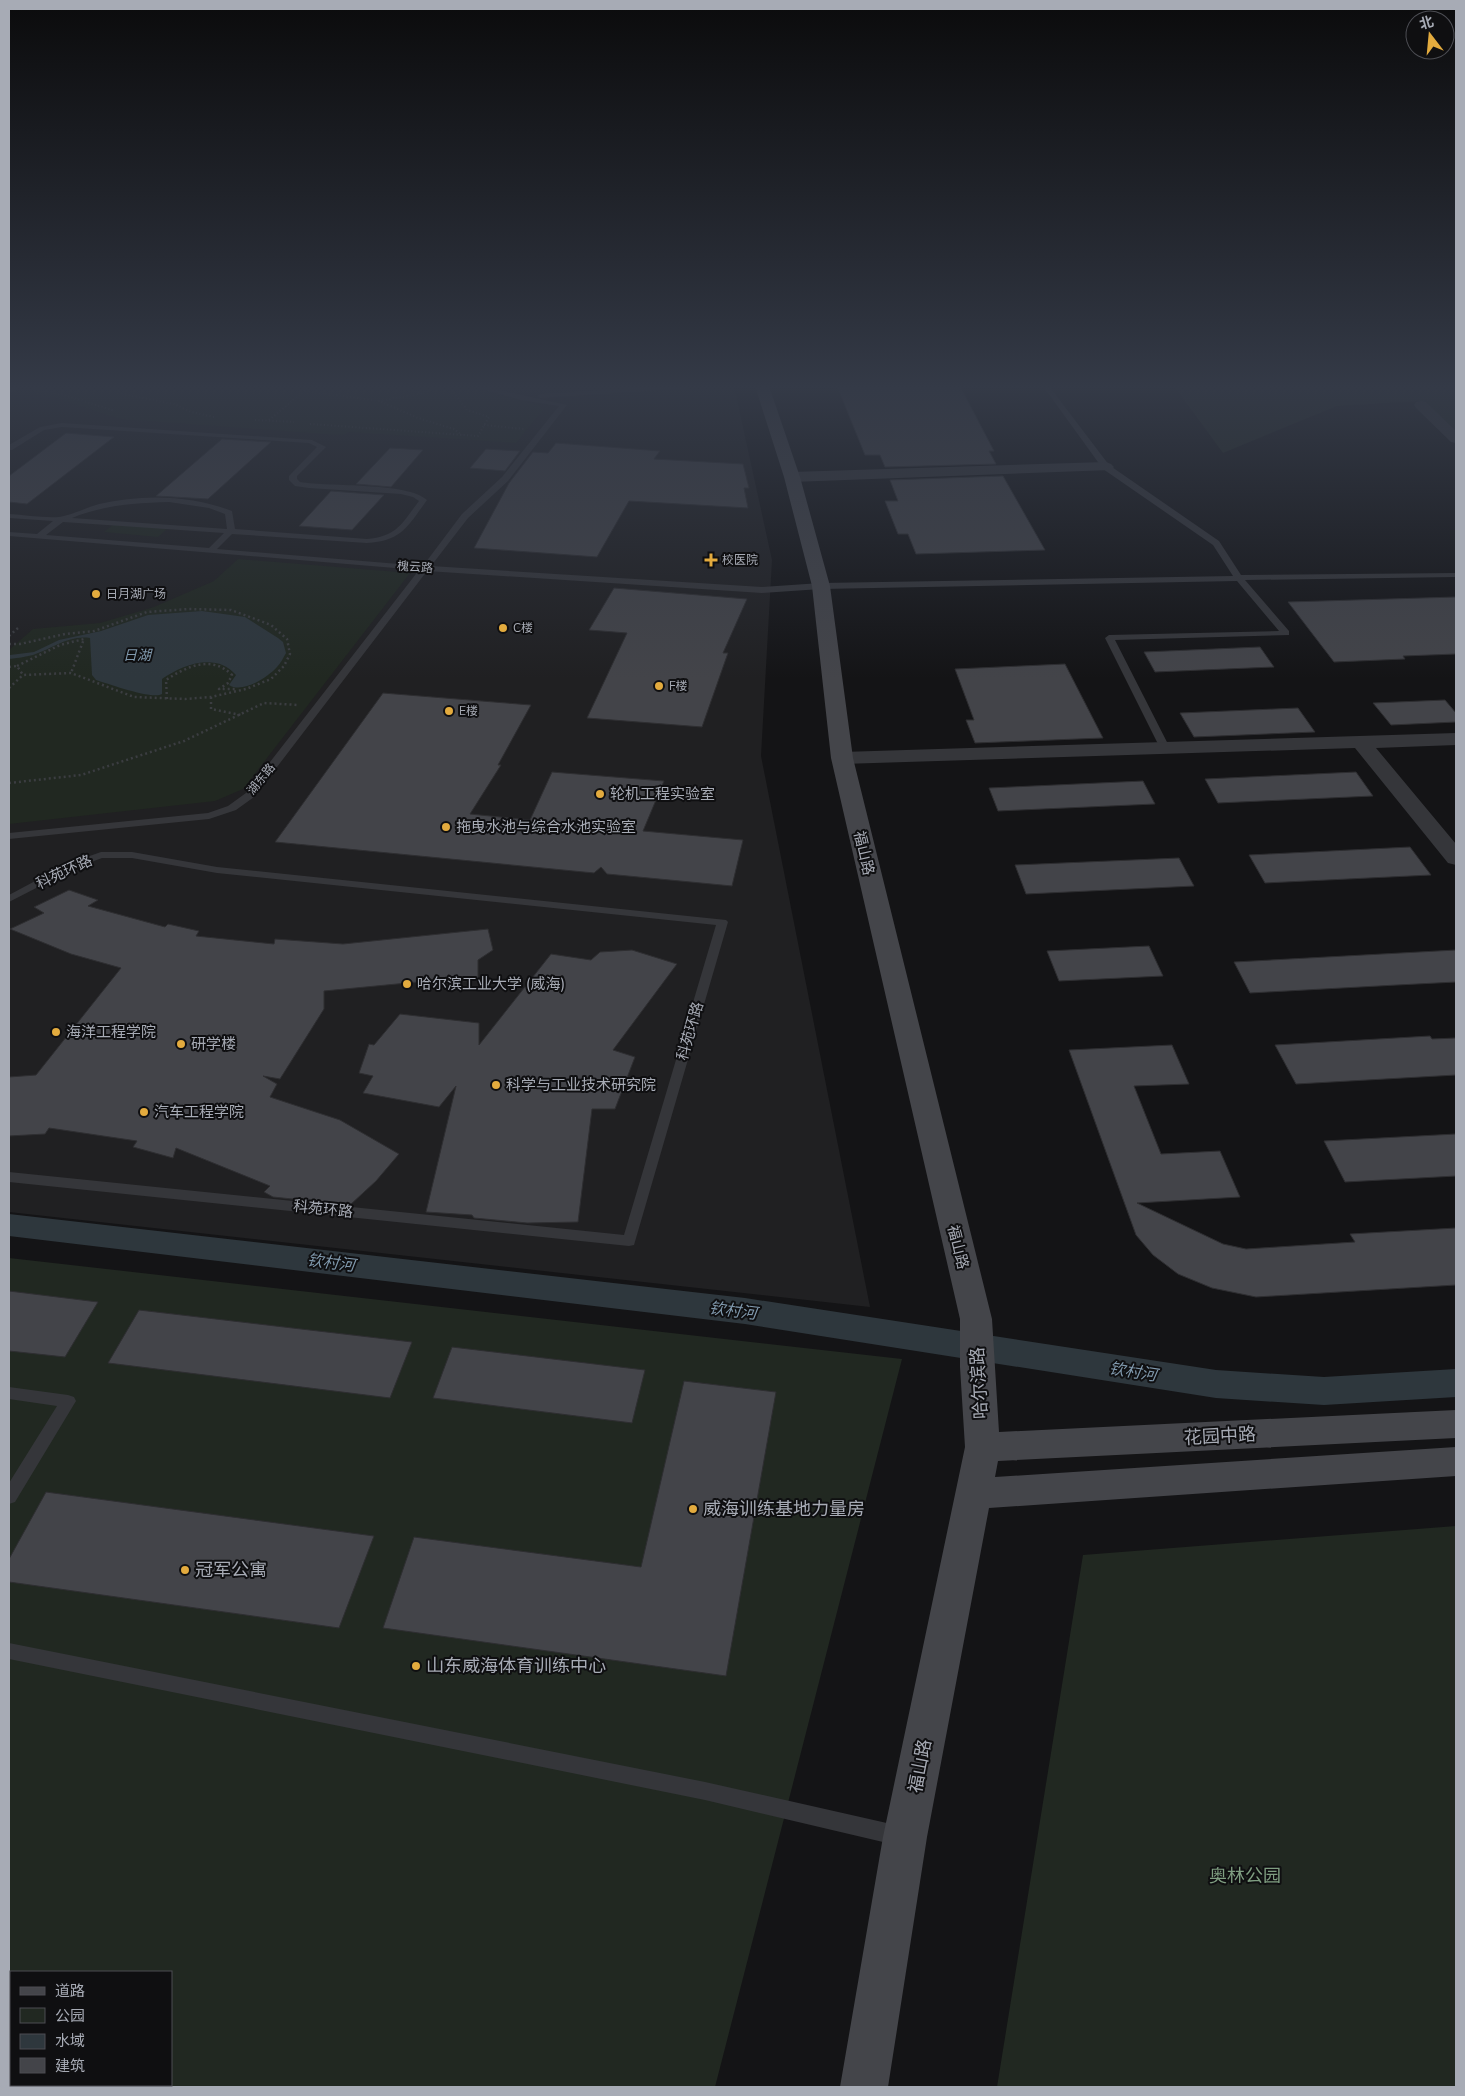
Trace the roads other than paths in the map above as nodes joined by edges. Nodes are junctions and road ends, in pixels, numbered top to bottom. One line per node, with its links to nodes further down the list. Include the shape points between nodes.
1 (298, 484): 7 (lane, via 400,492 423,500 398,533 380,540 353,542)
2 (500, 484): 11 (lane, 湖东路, via 465,516)
3 (794, 484): 14 (main road, 福山路)
4 (1130, 484): 13 (lane, via 1216,543)
5 (9, 516): 6 (lane)
6 (63, 519): 7 (lane); 7 (lane, via 104,506 159,500 219,508 229,513); 9 (lane)
7 (230, 531): 10 (lane)
8 (9, 534): 9 (lane, 槐云路)
9 (38, 537): 10 (lane, 槐云路)
10 (211, 550): 11 (lane, 槐云路)
11 (423, 568): 14 (lane, 槐云路, via 762,590); 19 (lane, 湖东路, via 250,795 232,808 209,816)
12 (1456, 575): 13 (lane, 槐云路)
13 (1239, 578): 14 (lane, 槐云路); 17 (lane, via 1286,633 1109,638)
14 (821, 586): 18 (main road, 福山路)
15 (1456, 739): 16 (street)
16 (1361, 742): 17 (street); 20 (street)
17 (1165, 748): 18 (street)
18 (842, 758): 23 (main road, 福山路)
19 (9, 836)
20 (1456, 858)
21 (9, 899): 22 (lane, 科苑环路, via 71,866 101,855 132,855 217,870 722,922 629,1241)
22 (9, 1177)
23 (976, 1319): 26 (main road, 哈尔滨路)
24 (9, 1393): 29 (lane, via 68,1401)
25 (1456, 1424): 26 (main road, 花园中路)
26 (983, 1447): 28 (main road, 福山路)
27 (1456, 1462): 28 (main road)
28 (973, 1494): 31 (main road, 福山路)
29 (9, 1498)
30 (9, 1651): 31 (lane, via 704,1790)
31 (906, 1837): 32 (main road, 福山路)
32 (864, 2087)

